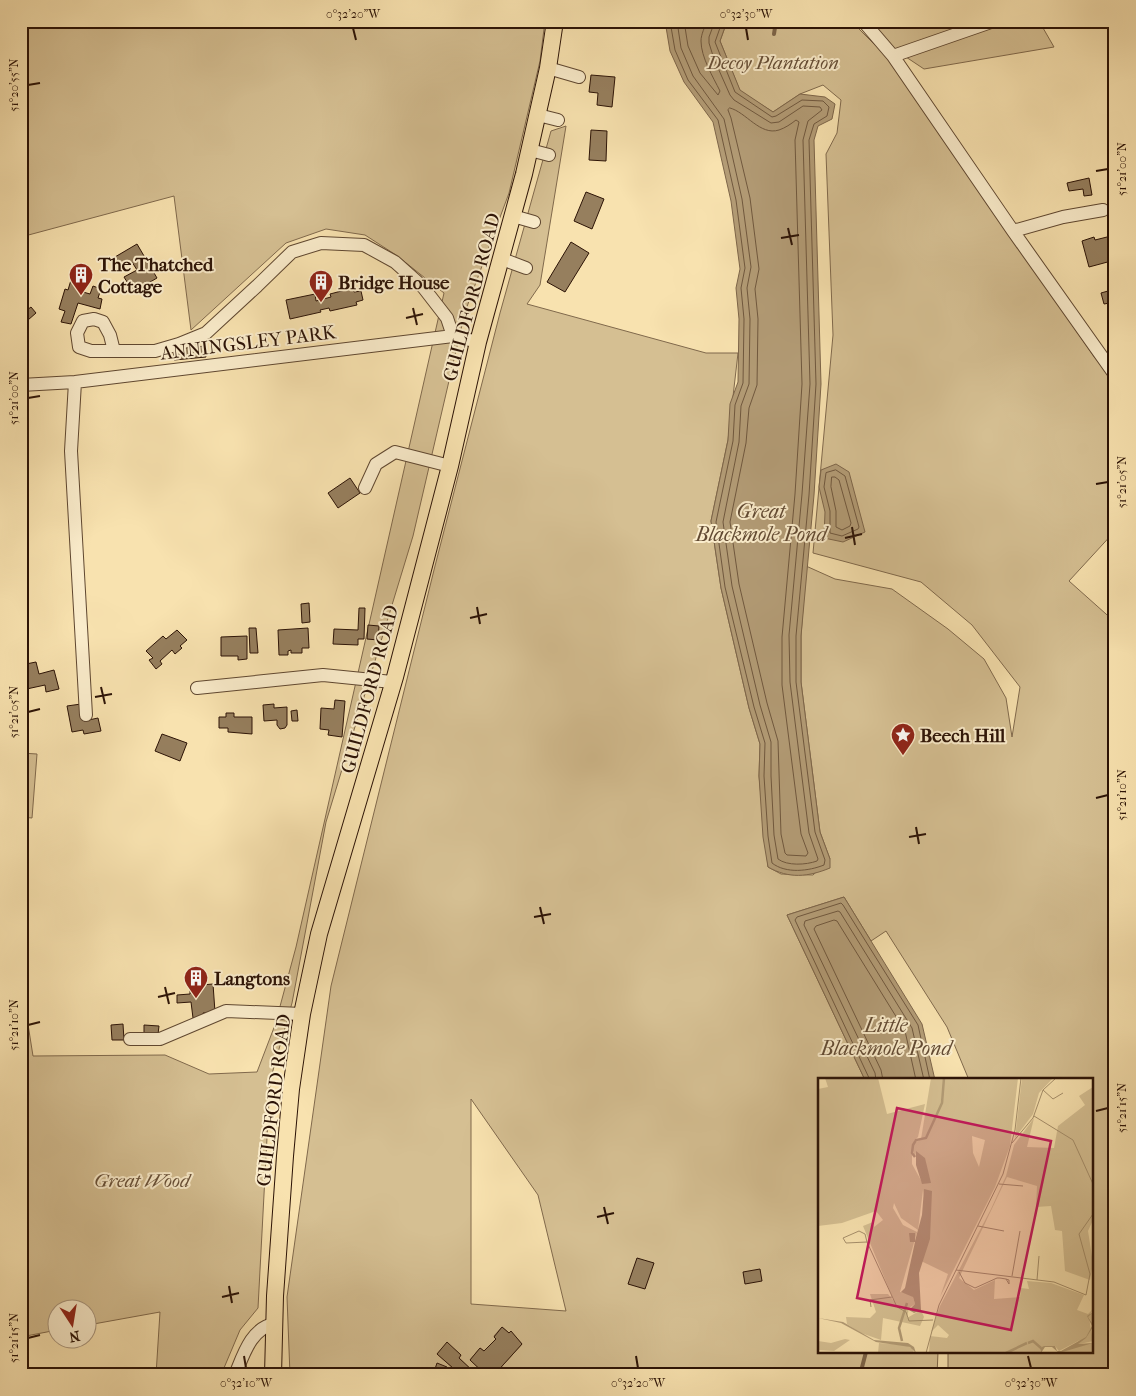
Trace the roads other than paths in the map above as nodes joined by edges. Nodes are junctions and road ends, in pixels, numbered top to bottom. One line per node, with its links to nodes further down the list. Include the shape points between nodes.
1 (555, 21): 5 (main road, GUILDFORD ROAD)
2 (863, 21): 4 (street)
3 (994, 21): 4 (street)
4 (893, 56): 14 (street)
5 (548, 68): 6 (street); 7 (main road, GUILDFORD ROAD)
6 (579, 77)
7 (538, 115): 8 (street); 9 (main road, GUILDFORD ROAD)
8 (558, 120)
9 (530, 150): 10 (street); 12 (main road, GUILDFORD ROAD)
10 (550, 155)
11 (1103, 210): 14 (street)
12 (513, 216): 13 (street); 15 (main road, GUILDFORD ROAD)
13 (534, 222)
14 (1013, 231): 20 (street)
15 (502, 259): 16 (street); 18 (main road, GUILDFORD ROAD)
16 (526, 268)
17 (452, 336): 18 (street, ANNINGSLEY PARK); 19 (street, via 446,318 423,287 394,262 364,245 321,243 292,252 206,333 155,351); 21 (street, ANNINGSLEY PARK)
18 (478, 342): 23 (main road, GUILDFORD ROAD)
19 (114, 351)
20 (1115, 375)
21 (75, 382): 22 (street, ANNINGSLEY PARK); 27 (street, via 71,451)
22 (21, 385)
23 (450, 466): 24 (street, via 396,452 376,464); 25 (main road, GUILDFORD ROAD)
24 (365, 488)
25 (392, 682): 26 (street, via 323,675); 28 (main road, GUILDFORD ROAD, via 319,934)
26 (197, 688)
27 (86, 715)
28 (302, 1014): 29 (street, via 226,1011 160,1039); 30 (main road, GUILDFORD ROAD, via 284,1156)
29 (130, 1039)
30 (274, 1324): 31 (street, via 256,1334); 32 (main road, GUILDFORD ROAD)
31 (235, 1375)
32 (273, 1375)

